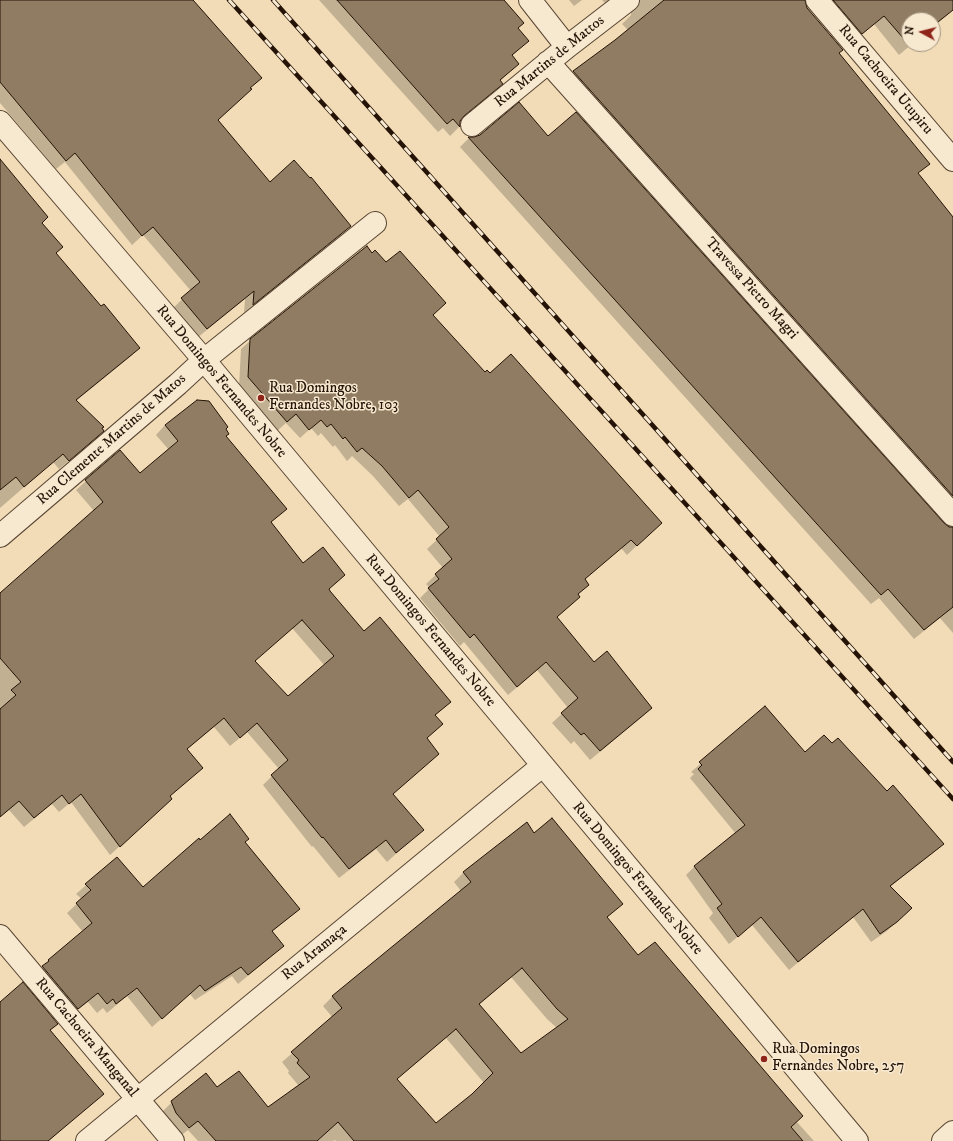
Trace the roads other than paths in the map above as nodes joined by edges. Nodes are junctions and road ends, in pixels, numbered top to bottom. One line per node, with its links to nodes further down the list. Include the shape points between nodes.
1 (530, 0): 4 (street)
2 (628, 0): 4 (street, Rua Martins de Mattos)
3 (818, 0): 8 (street, Rua Cachoeira Utupiru)
4 (567, 47): 5 (street, Rua Martins de Mattos)
5 (548, 62): 7 (street, Rua Martins de Mattos); 11 (street, Travessa Pietro Magri)
6 (0, 122): 10 (street, Rua Domingos Fernandes Nobre)
7 (472, 125)
8 (953, 160)
9 (374, 223): 10 (street, Rua Clemente Martins de Matos)
10 (204, 360): 12 (street, Rua Clemente Martins de Matos); 13 (street, Rua Domingos Fernandes Nobre)
11 (953, 515)
12 (0, 536)
13 (542, 766): 15 (street, Rua Aramaça); 19 (street, Rua Domingos Fernandes Nobre)
14 (0, 936): 15 (street, Rua Cachoeira Manganal)
15 (138, 1099): 17 (street, Rua Aramaça); 18 (street, Rua Cachoeira Manganal)
16 (953, 1132): 20 (street)
17 (87, 1141)
18 (173, 1141)
19 (857, 1141)
20 (943, 1141)

